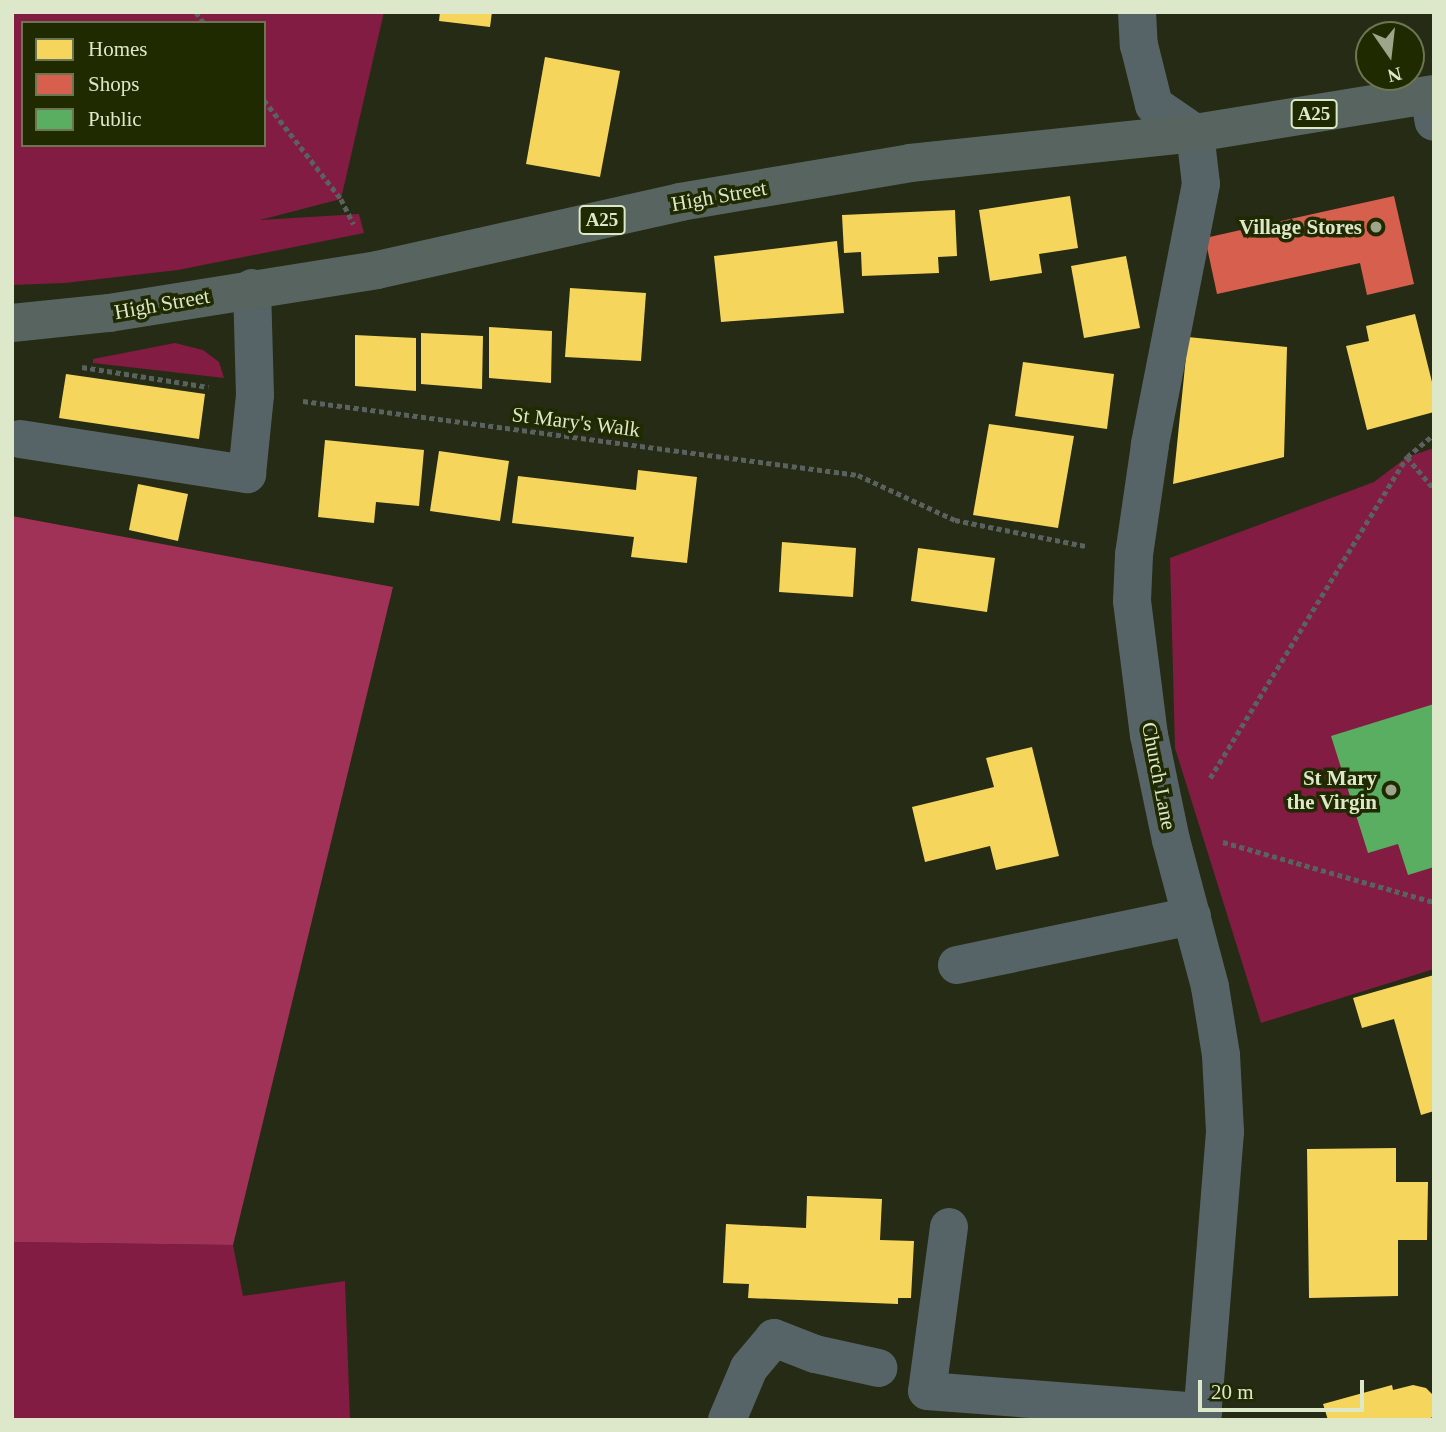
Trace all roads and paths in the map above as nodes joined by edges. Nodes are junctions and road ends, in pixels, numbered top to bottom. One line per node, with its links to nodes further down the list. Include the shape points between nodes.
1 (1137, 12): 4 (street, via 1139,45 1154,105)
2 (266, 103): 5 (path, via 341,199)
3 (1432, 104): 4 (main road, High Street / A25)
4 (1195, 133): 5 (main road, High Street / A25, via 909,163 680,202); 14 (street, Church Lane, via 1201,184 1150,445)
5 (377, 270): 6 (main road, High Street / A25)
6 (252, 288): 7 (main road, High Street / A25, via 109,313); 9 (street)
7 (12, 323)
8 (79, 367): 9 (path, St Mary's Walk)
9 (255, 395): 11 (street, via 247,474); 14 (path, St Mary's Walk, via 858,475 955,520)
10 (1434, 434): 12 (path)
11 (20, 439)
12 (1407, 457): 13 (path); 15 (path)
13 (1434, 489)
14 (1134, 555): 18 (street, Church Lane, via 1132,601 1149,735)
15 (1206, 784)
16 (1218, 841): 17 (path)
17 (1434, 902)
18 (1192, 916): 19 (street); 22 (street, Church Lane, via 1221,1055 1225,1132)
19 (957, 965)
20 (949, 1227): 22 (street, via 927,1391)
21 (878, 1368): 23 (street, via 815,1354 774,1338 749,1368)
22 (1202, 1416)
23 (727, 1420)

